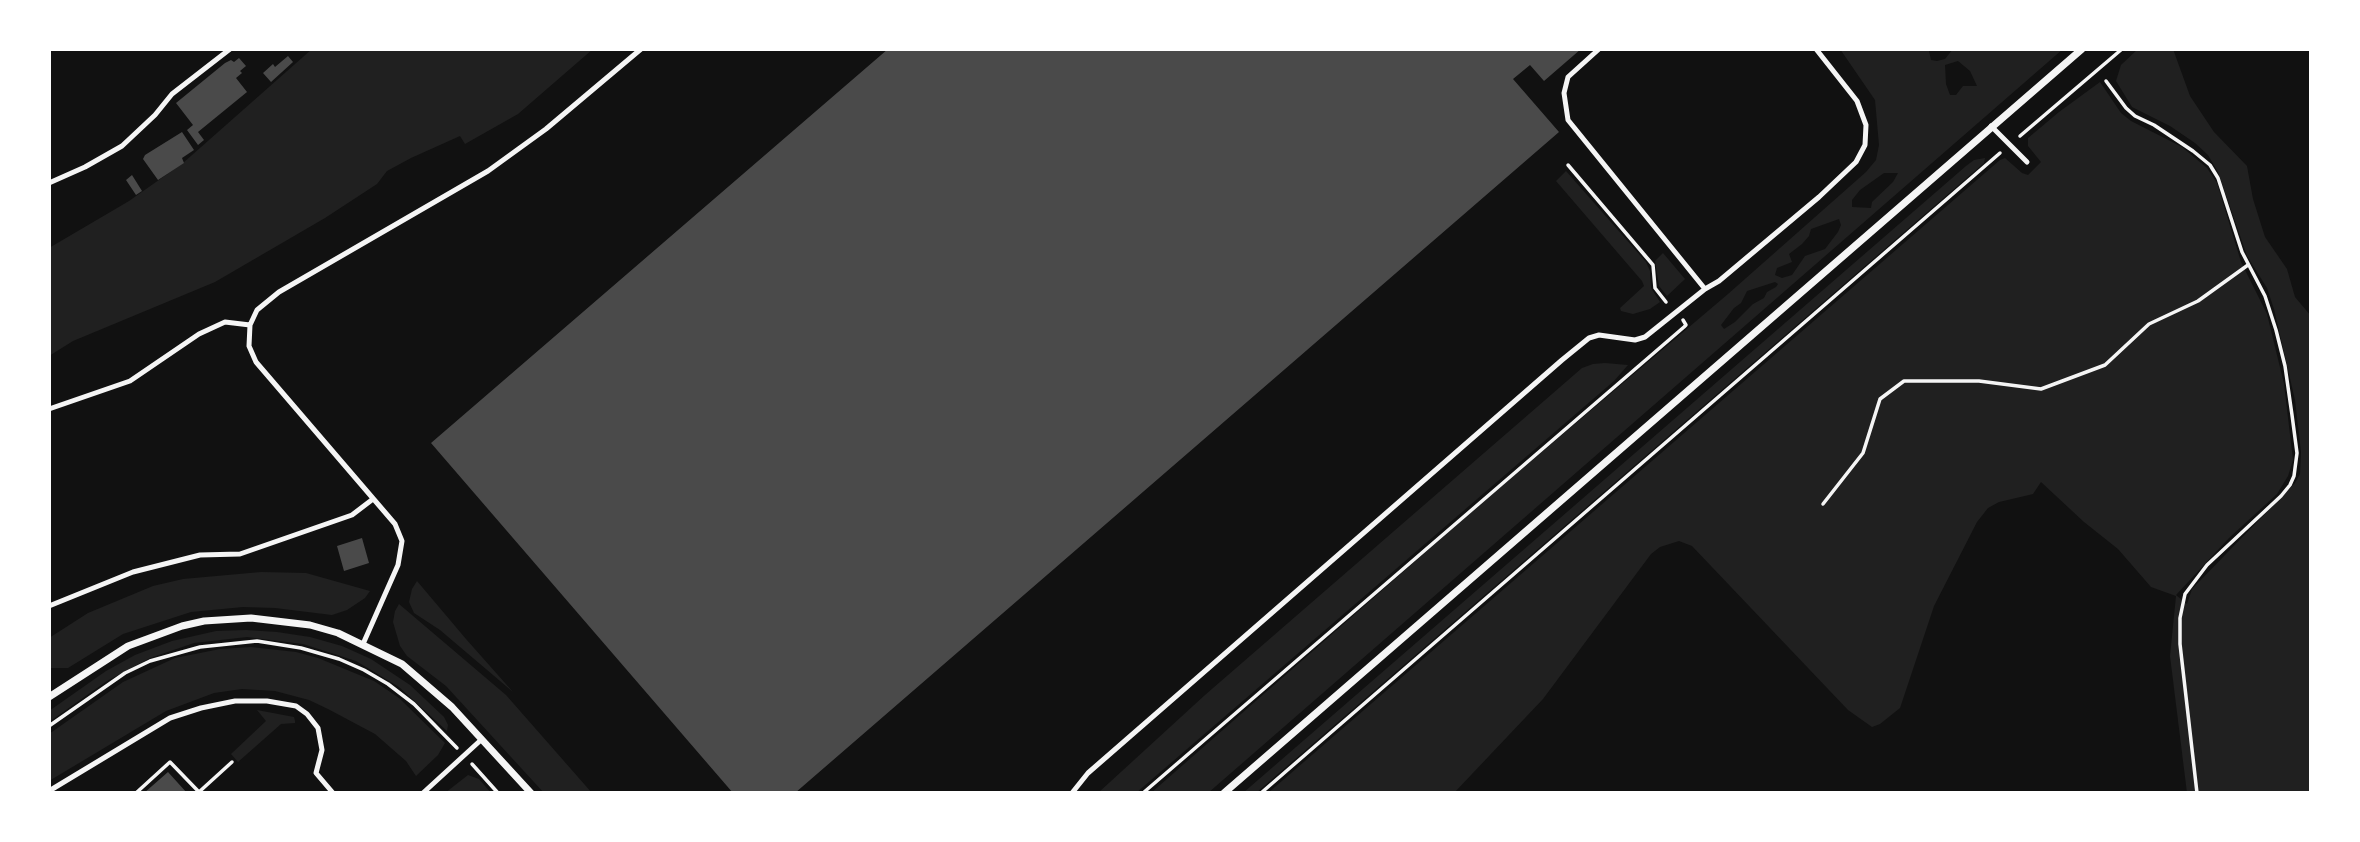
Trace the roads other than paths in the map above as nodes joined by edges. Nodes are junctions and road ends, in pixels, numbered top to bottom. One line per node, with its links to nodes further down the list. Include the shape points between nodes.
1 (230, 49): 8 (lane, via 172,94 121,146)
2 (641, 49): 10 (lane, via 488,171 279,292 257,310)
3 (1599, 49): 9 (lane, via 1568,77 1564,93 1568,120)
4 (1816, 49): 9 (lane, via 1857,101 1866,125 1865,145 1856,162 1819,197)
5 (2082, 49): 6 (street)
6 (1991, 126): 7 (lane); 22 (street)
7 (2027, 162)
8 (49, 183)
9 (1705, 289): 21 (lane, via 1645,337 1589,338 1088,773)
10 (250, 325): 11 (lane, via 225,322 199,334 130,381); 12 (lane, via 256,362)
11 (49, 409)
12 (373, 499): 13 (lane, via 352,515 240,554 200,555 133,572); 14 (lane, via 402,541 398,565)
13 (49, 606)
14 (363, 643): 15 (street, via 310,625 278,620 204,621 128,646); 16 (street, via 427,683)
15 (49, 697)
16 (482, 739): 19 (lane); 20 (street)
17 (49, 791): 18 (lane, via 170,718 235,701 267,701 296,706 318,728 323,750 316,773)
18 (333, 793)
19 (423, 793)
20 (531, 793)
21 (1072, 793)
22 (1224, 793)

